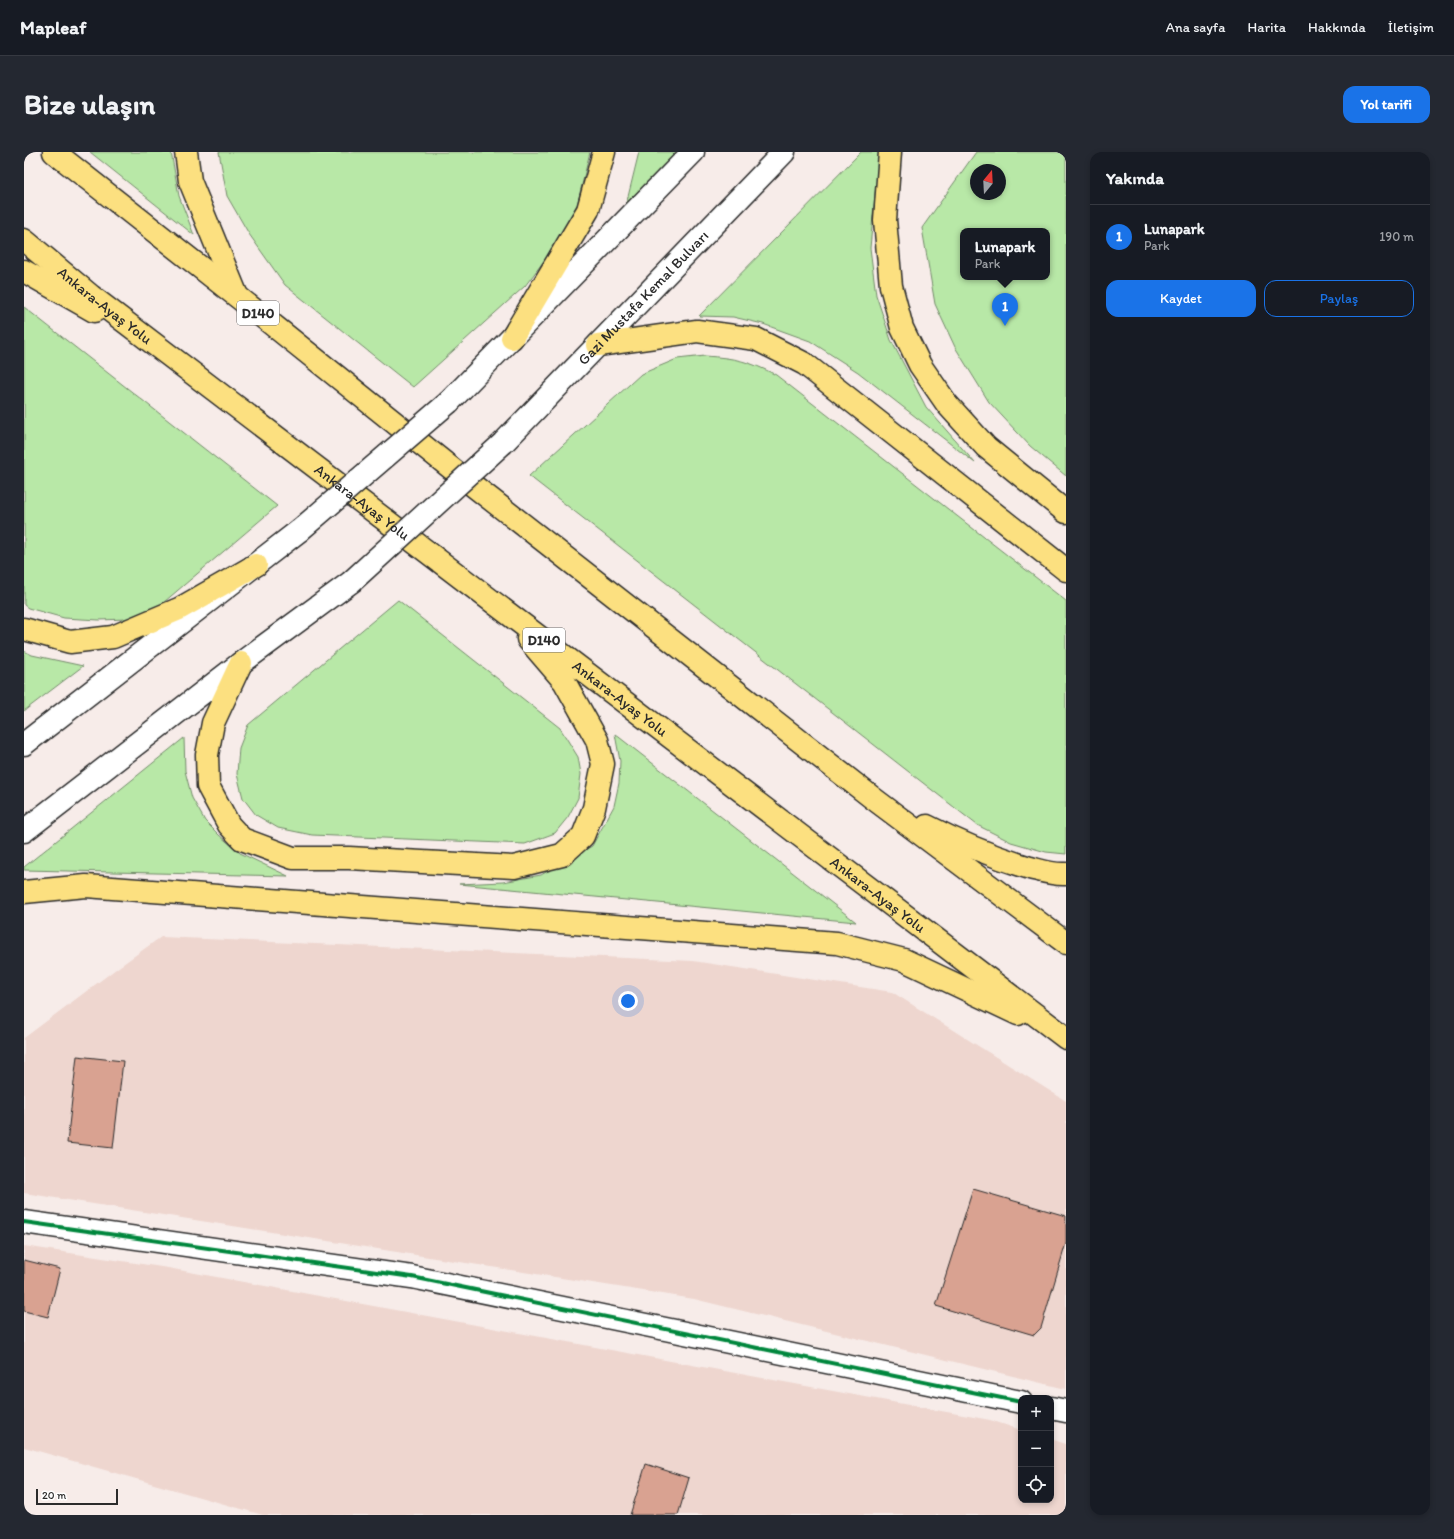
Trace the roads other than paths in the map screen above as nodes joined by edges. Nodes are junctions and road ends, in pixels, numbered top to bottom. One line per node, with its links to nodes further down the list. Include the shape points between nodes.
1 (54, 152): 9 (highway, D140)
2 (186, 152): 9 (highway, via 190,181)
3 (604, 152): 10 (highway, via 588,210)
4 (693, 152): 10 (main road)
5 (784, 152): 11 (main road, Gazi Mustafa Kemal Bulvarı)
6 (890, 152): 13 (highway, via 885,220 891,286 902,328 917,358 947,404 986,447)
7 (24, 240): 12 (highway, Ankara-Ayaş Yolu / D140, via 91,296)
8 (24, 271): 12 (highway)
9 (238, 297): 20 (highway, D140, via 467,481)
10 (512, 338): 14 (main road, bridge, via 449,402)
11 (598, 345): 15 (highway, via 697,330 756,339 805,364); 18 (main road, Gazi Mustafa Kemal Bulvarı, bridge, via 503,443 351,582)
12 (174, 358): 16 (highway, Ankara-Ayaş Yolu / D140)
13 (1066, 512)
14 (256, 565): 17 (highway, via 179,609 113,636 70,642); 19 (main road)
15 (1066, 570)
16 (500, 606): 18 (highway, via 564,681 597,740 603,764 594,808 582,836 562,855 514,867 349,858 293,858 242,839 229,826 208,786 207,755 213,722); 25 (highway, Ankara-Ayaş Yolu / D140)
17 (24, 629)
18 (241, 663): 21 (main road, Gazi Mustafa Kemal Bulvarı)
19 (24, 744)
20 (874, 799): 22 (highway, via 1002,860 1056,875); 24 (highway, D140)
21 (24, 830)
22 (1066, 874)
23 (24, 892): 25 (highway, via 86,886 837,943 904,960)
24 (1066, 943)
25 (1062, 1036)
26 (24, 1222): 27 (main road, via 412,1277)
27 (1018, 1401)
28 (1054, 1409): 29 (main road)
29 (1066, 1411)

